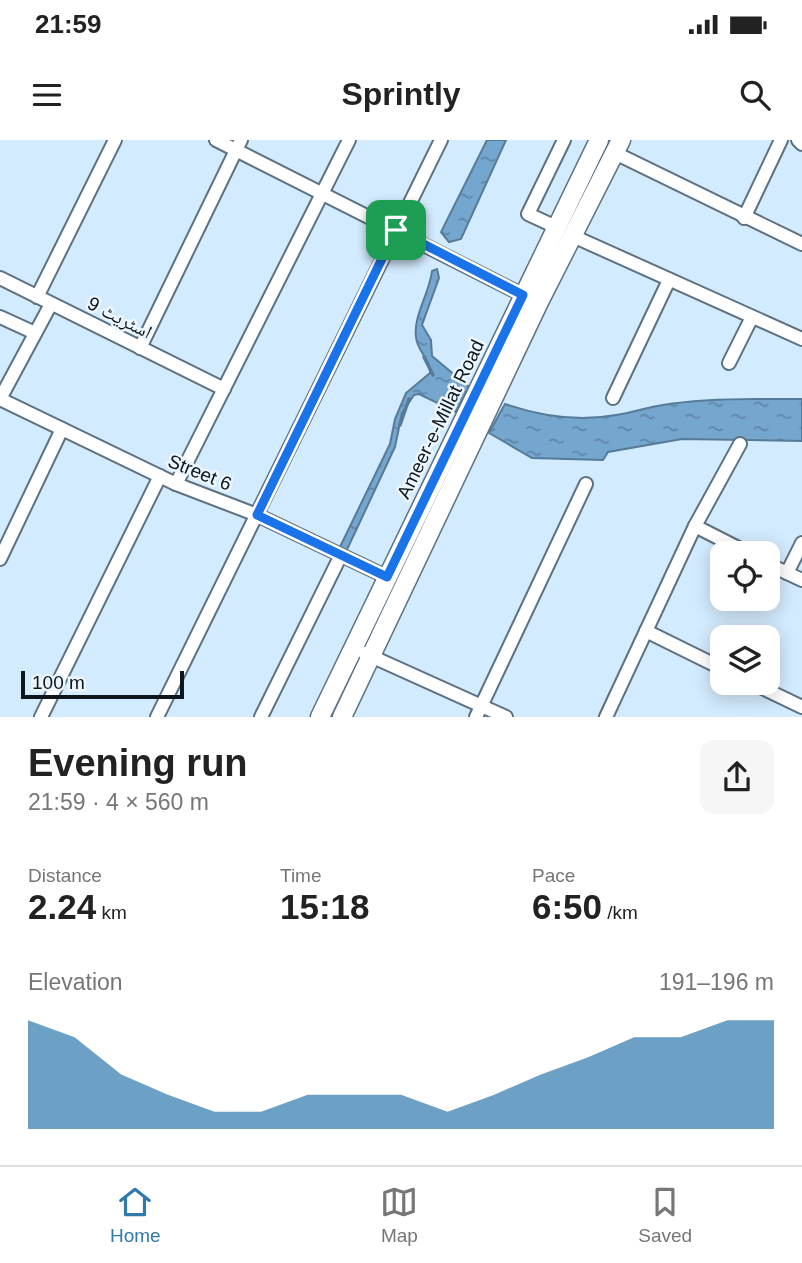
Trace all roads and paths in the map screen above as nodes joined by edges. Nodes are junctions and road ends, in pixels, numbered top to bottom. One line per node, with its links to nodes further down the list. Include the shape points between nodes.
1 (115, 140): 21 (street)
2 (216, 140): 10 (street)
3 (349, 140): 12 (street)
4 (441, 140): 15 (street)
5 (564, 140): 14 (street, via 528,214)
6 (598, 140): 14 (main road, Ameer-e-Millat Road)
7 (781, 140): 13 (street)
8 (797, 140): 9 (street)
9 (802, 144)
10 (238, 145): 12 (street); 27 (street)
11 (618, 147): 13 (street); 16 (main road, Ameer-e-Millat Road)
12 (322, 193): 15 (street); 29 (street)
13 (744, 218): 17 (street)
14 (556, 227): 20 (main road, Ameer-e-Millat Road)
15 (396, 230): 20 (street); 37 (street)
16 (575, 237): 19 (street); 49 (main road, Ameer-e-Millat Road, via 539,302)
17 (802, 244)
18 (0, 278): 21 (street, اسٹریٹ 9)
19 (669, 280): 24 (street); 30 (street)
20 (523, 295): 45 (main road, Ameer-e-Millat Road)
21 (37, 297): 22 (street, اسٹریٹ 9)
22 (51, 304): 25 (street); 27 (street, اسٹریٹ 9)
23 (0, 317): 25 (street)
24 (752, 317): 26 (street); 28 (street)
25 (35, 333): 31 (street)
26 (802, 339)
27 (140, 348): 29 (street, اسٹریٹ 9)
28 (729, 363)
29 (223, 389): 35 (street)
30 (613, 398)
31 (0, 399): 32 (street, Street 6)
32 (62, 429): 34 (street, Street 6); 42 (street)
33 (740, 443): 38 (street)
34 (160, 477): 35 (street, Street 6); 54 (street)
35 (176, 484): 37 (street, Street 6)
36 (586, 484): 53 (street)
37 (257, 515): 41 (street, Street 6); 55 (street)
38 (695, 526): 39 (street); 47 (street)
39 (724, 541)
40 (802, 543): 44 (street)
41 (341, 557): 45 (street, Street 6); 56 (street)
42 (0, 559)
43 (780, 570): 44 (street)
44 (787, 573): 46 (street)
45 (387, 577): 48 (main road, Ameer-e-Millat Road)
46 (802, 580)
47 (646, 631): 50 (street); 60 (street)
48 (354, 649): 49 (street); 57 (main road, Ameer-e-Millat Road)
49 (372, 657): 53 (street); 58 (main road, Ameer-e-Millat Road)
50 (710, 663)
51 (777, 695): 52 (street)
52 (802, 707)
53 (479, 712): 59 (street)
54 (41, 717)
55 (157, 717)
56 (261, 717)
57 (320, 717)
58 (341, 717)
59 (506, 717)
60 (606, 717)

